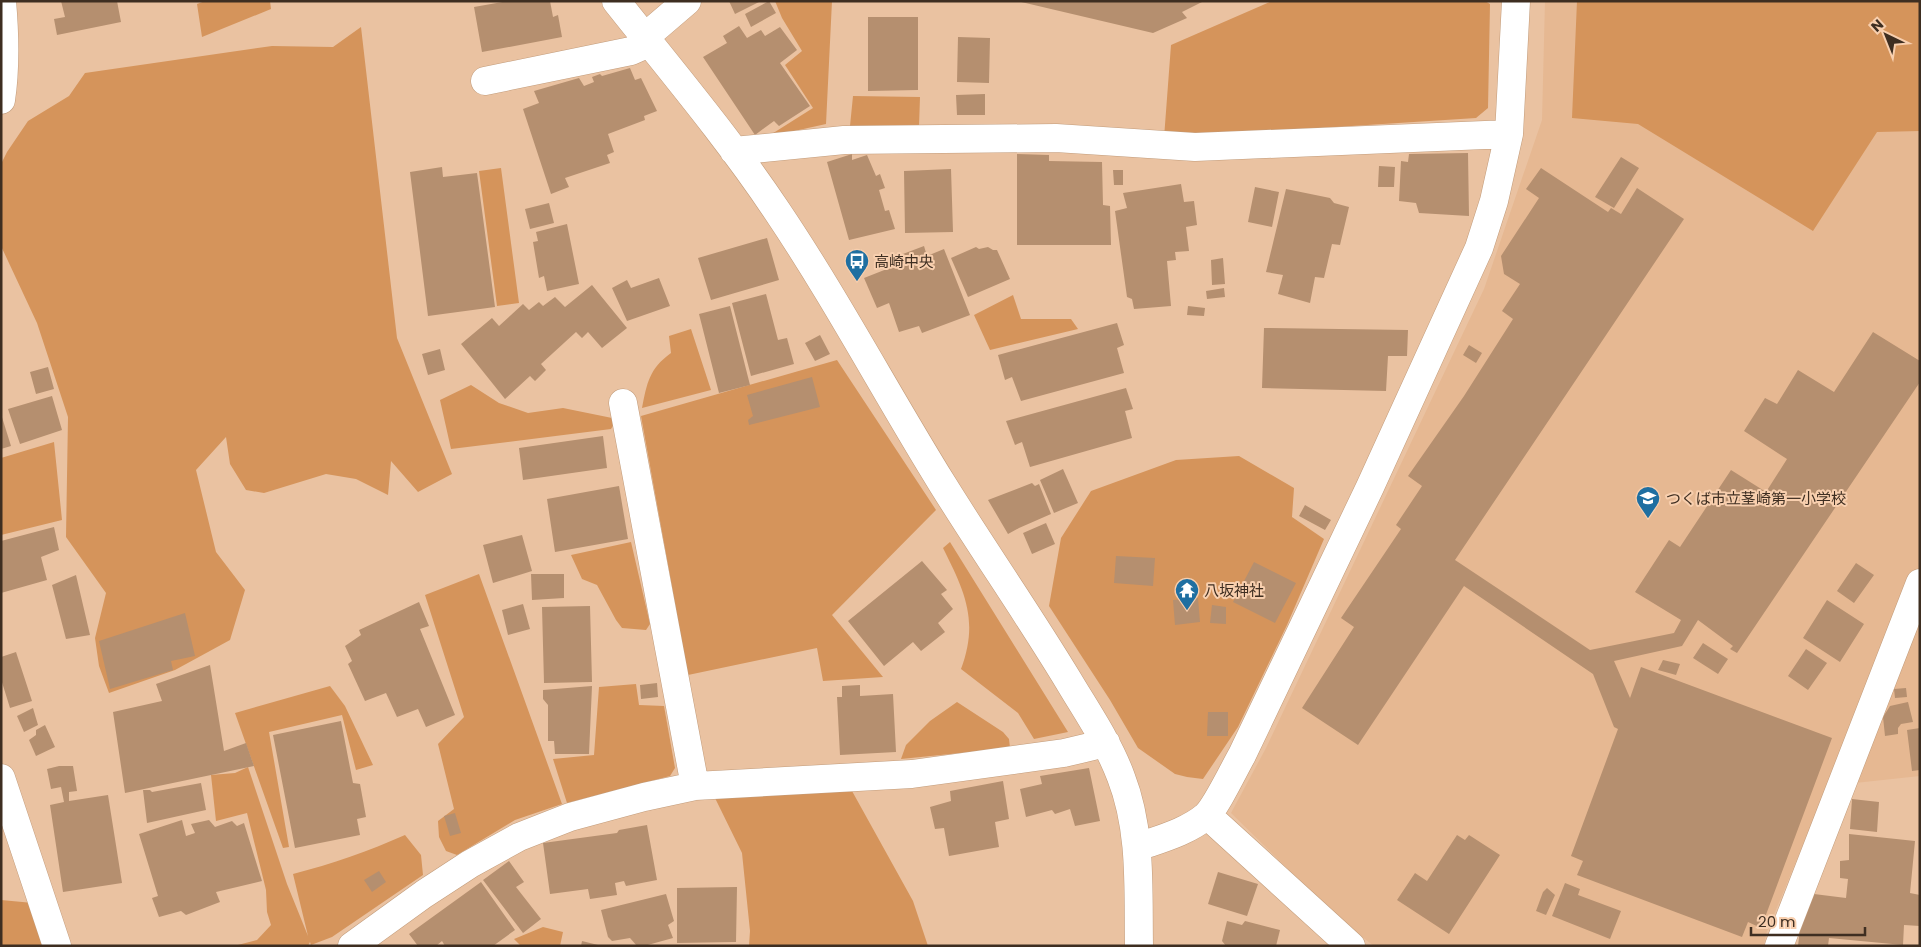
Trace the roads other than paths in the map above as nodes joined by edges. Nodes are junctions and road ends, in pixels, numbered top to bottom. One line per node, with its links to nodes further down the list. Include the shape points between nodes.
1 (2, 1): 7 (street, via 6,40)
2 (616, 1): 5 (street)
3 (687, 1): 5 (street)
4 (1515, 2): 8 (street)
5 (647, 40): 6 (street, via 631,50); 9 (street)
6 (485, 81)
7 (1, 100)
8 (1509, 134): 9 (street, via 1195,147 1056,138 844,140); 15 (street, via 1494,201 1479,248 1370,487 1246,746)
9 (734, 152): 12 (street, via 812,264 943,484)
10 (623, 403): 14 (street)
11 (1920, 582): 21 (street)
12 (1106, 743): 14 (street, via 1064,753 912,774); 16 (street, via 1133,812)
13 (1, 778): 17 (street)
14 (695, 786): 18 (street, via 570,817 518,837 424,894)
15 (1207, 815): 16 (street, via 1179,831); 20 (street)
16 (1138, 847): 19 (street)
17 (58, 946)
18 (352, 946)
19 (1139, 946)
20 (1351, 946)
21 (1779, 946)

